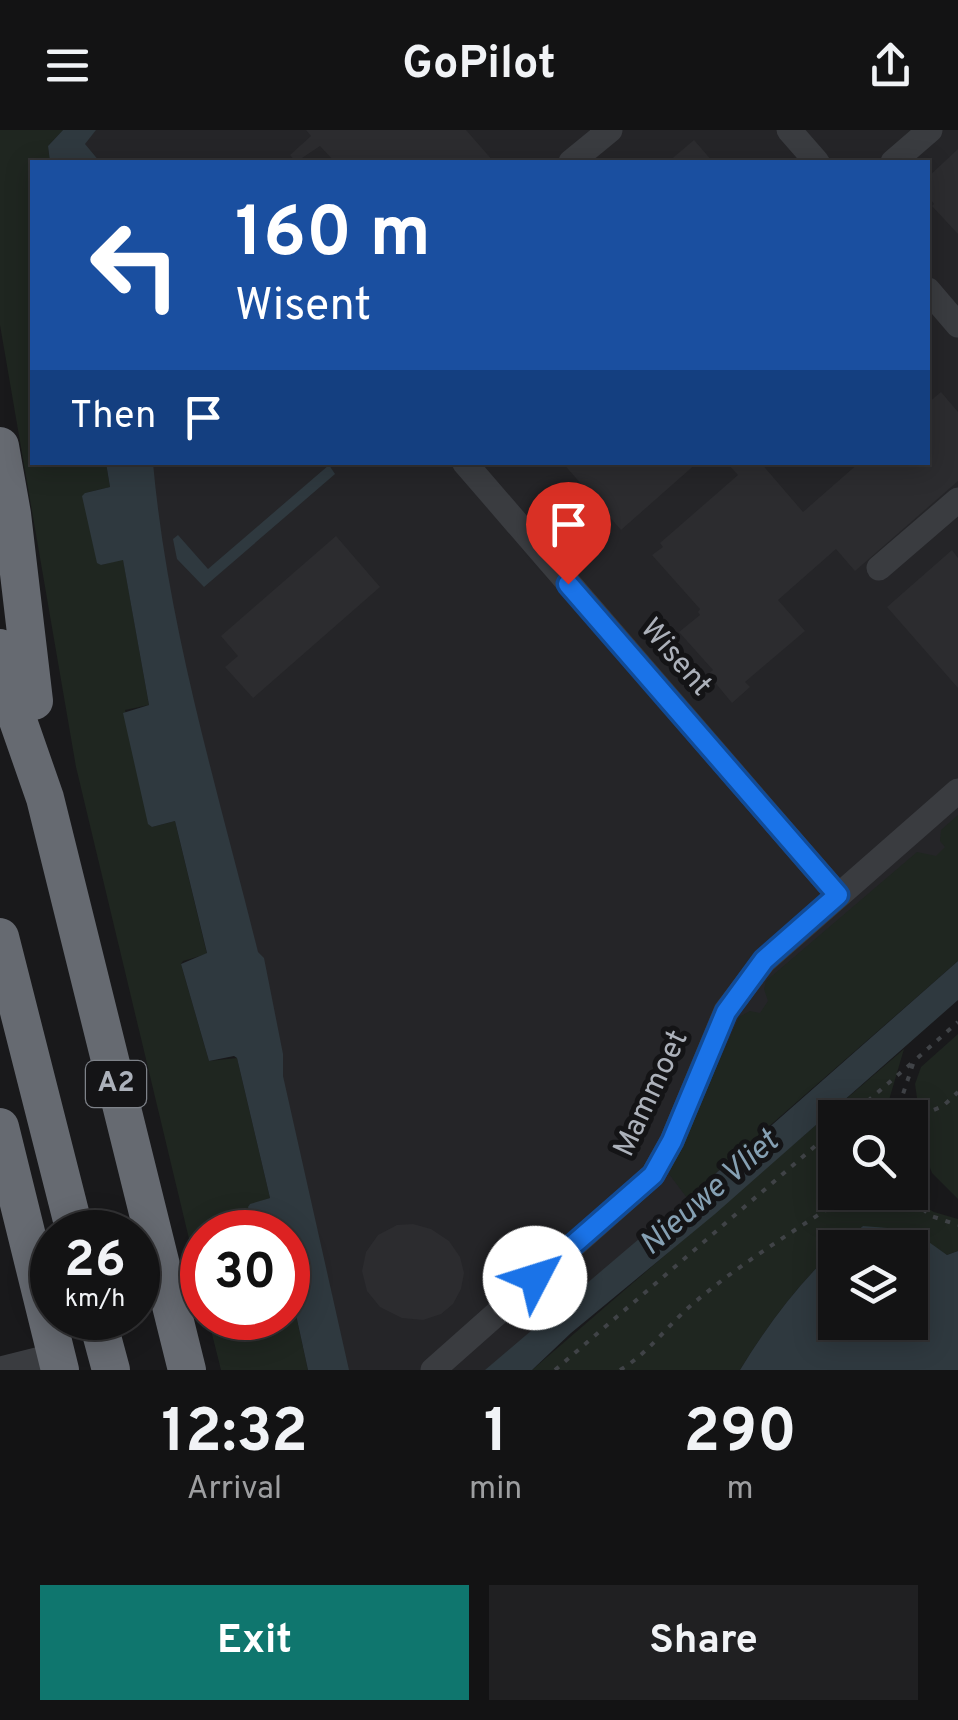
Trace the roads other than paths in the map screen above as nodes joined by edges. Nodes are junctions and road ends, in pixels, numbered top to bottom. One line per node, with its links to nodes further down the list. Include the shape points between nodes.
1 (610, 130): 4 (street)
2 (789, 130): 5 (street)
3 (930, 130): 6 (street)
4 (573, 160)
5 (815, 160)
6 (895, 160)
7 (930, 292): 8 (street)
8 (958, 325)
9 (0, 446): 15 (highway)
10 (467, 465): 16 (street, Wisent)
11 (958, 500): 12 (street)
12 (880, 568)
13 (0, 648): 15 (highway, A2)
14 (958, 791): 16 (street, Mammoet)
15 (45, 798): 24 (highway, A2)
16 (838, 895): 25 (street, Mammoet, via 764,960 726,1012 653,1175)
17 (0, 937): 19 (highway, A2)
18 (0, 1127): 21 (highway)
19 (70, 1210)
20 (102, 1340): 23 (highway)
21 (58, 1362): 22 (street)
22 (0, 1369)
23 (110, 1370)
24 (187, 1370)
25 (433, 1370)

